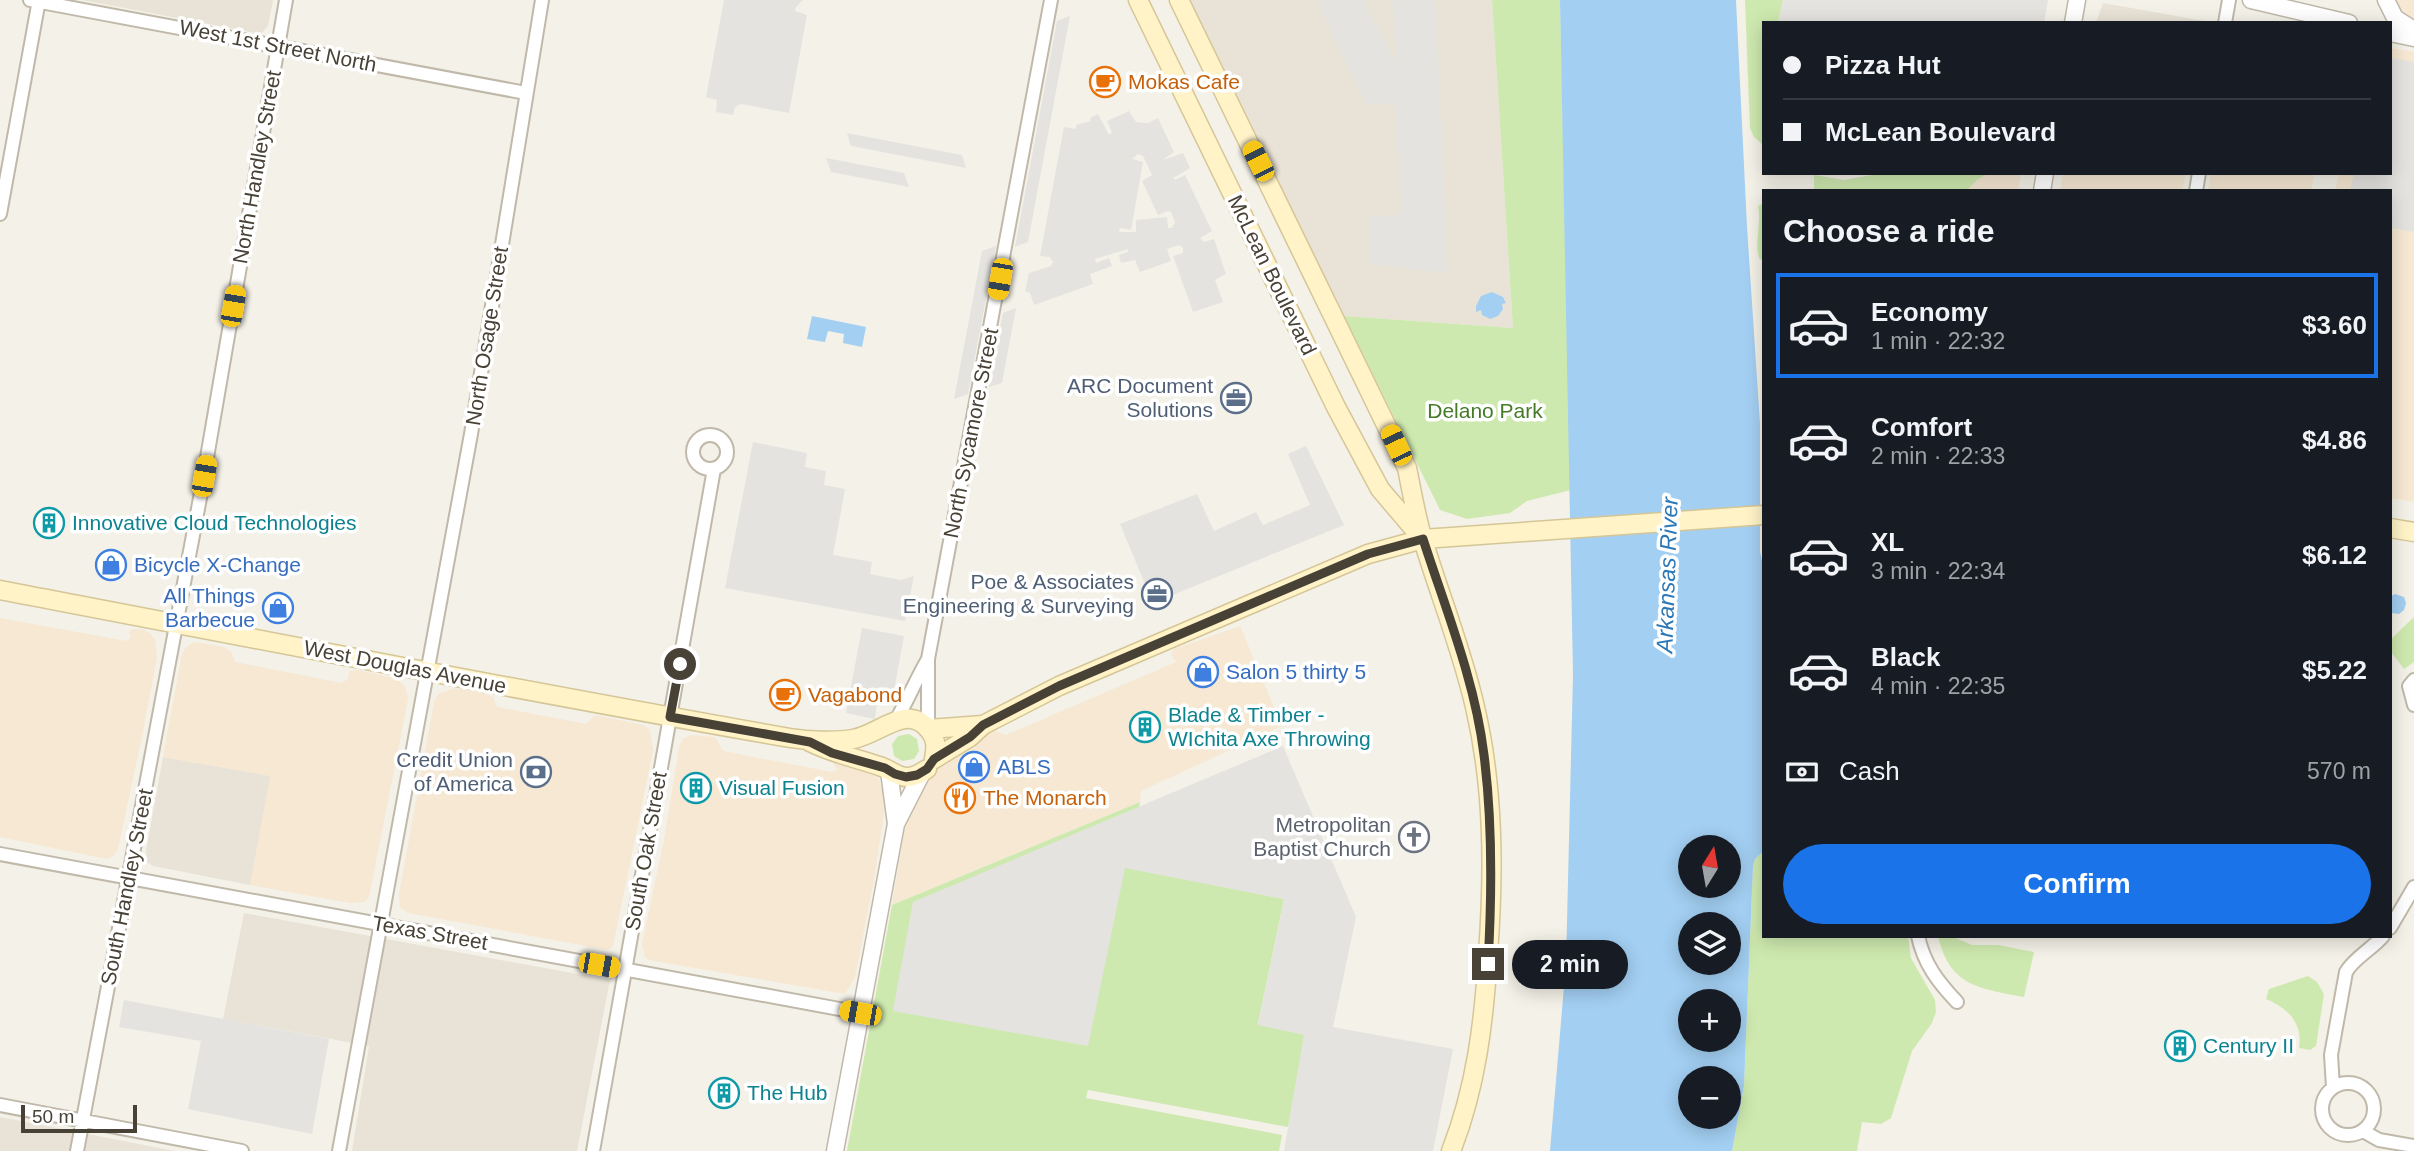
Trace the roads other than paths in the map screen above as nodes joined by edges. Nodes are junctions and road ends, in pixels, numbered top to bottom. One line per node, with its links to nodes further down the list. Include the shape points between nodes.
1 (36, 0): 19 (street, West 1st Street North); 21 (street)
2 (286, 0): 19 (street, North Handley Street)
3 (542, 0): 20 (street, North Osage Street)
4 (1051, 0): 29 (street, North Sycamore Street)
5 (1138, 0): 26 (main road, McLean Boulevard, via 1336,407 1380,489)
6 (1179, 0): 26 (main road, McLean Boulevard, via 1407,468)
7 (2077, 0): 13 (street)
8 (2229, 0): 14 (street)
9 (2251, 0): 12 (street)
10 (2301, 0): 12 (street)
11 (2386, 0): 16 (street, via 2395,18)
12 (2273, 5): 15 (street)
13 (2073, 21)
14 (2225, 21)
15 (2341, 21)
16 (2414, 30)
17 (2392, 33): 18 (street)
18 (2414, 38)
19 (278, 46): 20 (street, West 1st Street North); 28 (street, North Handley Street)
20 (526, 93): 30 (street, North Osage Street)
21 (0, 214)
22 (714, 469): 33 (street, South Oak Street)
23 (1762, 514): 26 (main road)
24 (2392, 528): 25 (main road)
25 (2414, 532)
26 (1423, 539): 35 (main road, via 1368,554 1059,686); 61 (main road, McLean Boulevard, via 1475,707 1484,754 1492,866 1485,1008 1467,1104)
27 (0, 590): 28 (main road, West Douglas Avenue)
28 (176, 623): 30 (main road, West Douglas Avenue); 42 (street, South Handley Street)
29 (928, 659): 34 (street, North Sycamore Street, via 909,699); 36 (street, North Sycamore Street)
30 (427, 671): 33 (main road, West Douglas Avenue); 44 (street, North Osage Street)
31 (2414, 680): 32 (street, via 2409,686)
32 (2414, 705)
33 (670, 717): 37 (main road, West Douglas Avenue); 48 (street, South Oak Street)
34 (891, 723): 36 (main road, via 907,718); 37 (main road, West Douglas Avenue, via 871,735); 39 (main road, via 879,736 877,747)
35 (983, 725): 36 (main road); 38 (main road)
36 (929, 728): 38 (main road, via 936,748)
37 (810, 742): 39 (main road, West Douglas Avenue)
38 (928, 766): 39 (main road, West Douglas Avenue, via 906,777); 40 (street)
39 (887, 769): 40 (street)
40 (896, 824): 50 (street)
41 (0, 854): 42 (street, Texas Street)
42 (129, 878): 44 (street, Texas Street); 53 (street, South Handley Street)
43 (2414, 887): 45 (street)
44 (381, 924): 48 (street, Texas Street); 58 (street, North Osage Street)
45 (2392, 925)
46 (1919, 938): 49 (street, via 1929,968)
47 (2381, 938): 51 (street, via 2346,972 2331,1055)
48 (625, 969): 50 (street, Texas Street); 59 (street, South Oak Street)
49 (1957, 1002)
50 (860, 1013): 60 (street)
51 (2333, 1087): 54 (street, via 2353,1083 2370,1094 2374,1114); 54 (street, via 2322,1104 2326,1124 2343,1135)
52 (0, 1105): 53 (street)
53 (83, 1121): 56 (street, South Handley Street); 57 (street)
54 (2363, 1131): 55 (street, via 2379,1140)
55 (2414, 1146)
56 (77, 1151)
57 (242, 1151)
58 (339, 1151)
59 (593, 1151)
60 (835, 1151)
61 (1451, 1151)

